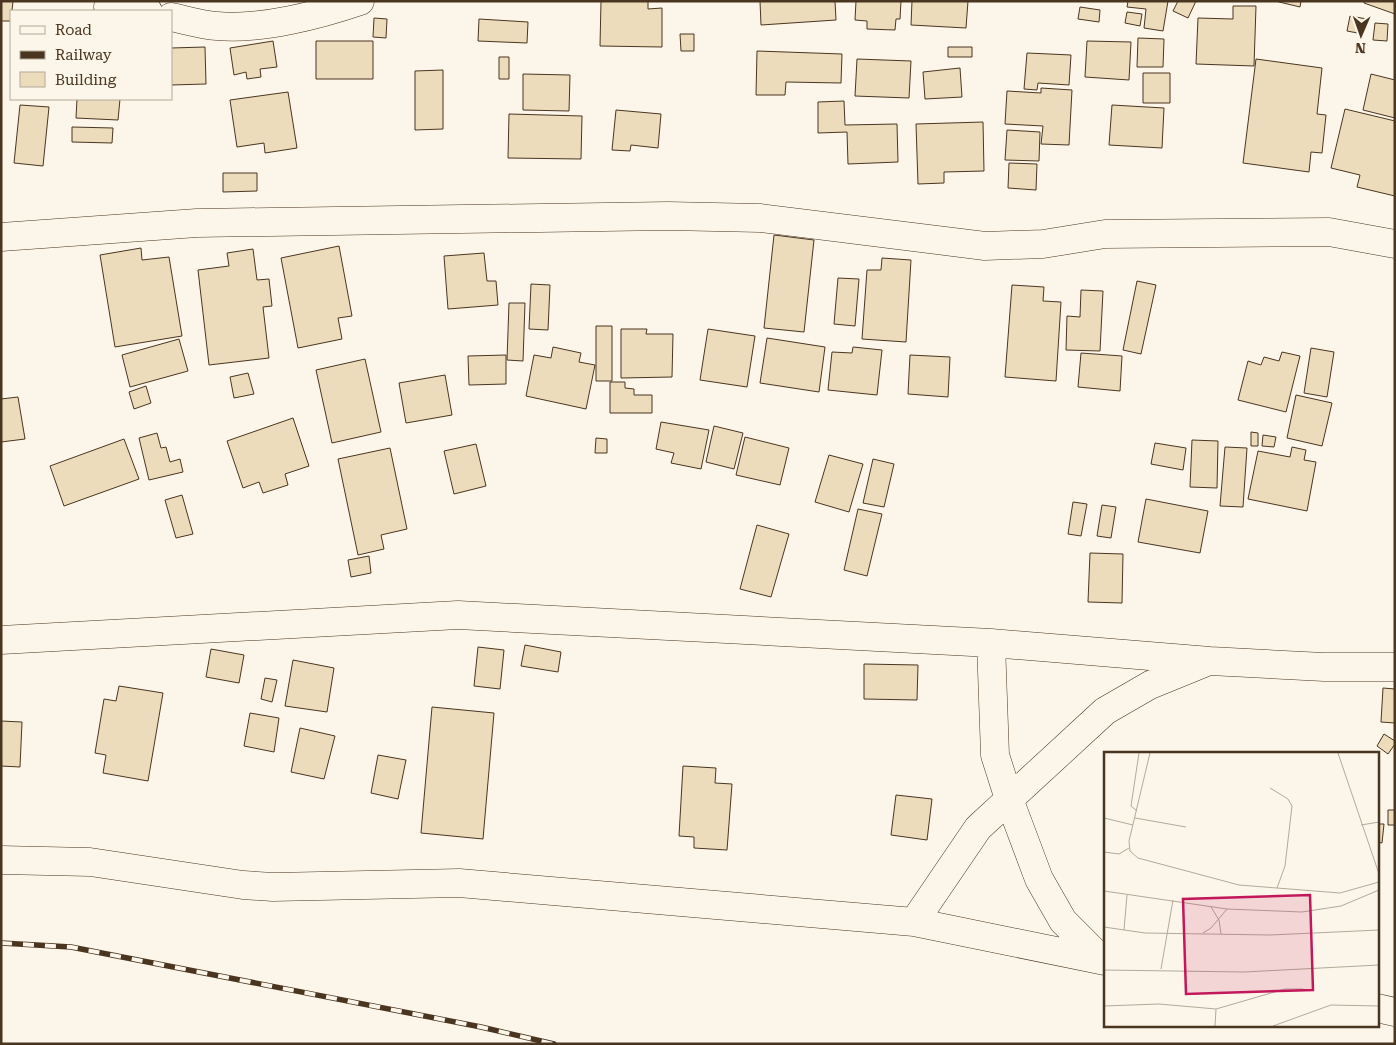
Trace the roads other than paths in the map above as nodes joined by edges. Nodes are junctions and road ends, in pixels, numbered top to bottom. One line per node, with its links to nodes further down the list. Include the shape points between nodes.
1 (360, 1): 4 (street, via 309,16 242,26 216,26)
2 (108, 7): 3 (street)
3 (138, 10)
4 (172, 17)
5 (1, 237): 6 (street, via 197,223 668,216 760,218 985,246 1043,244 1105,234 1319,232)
6 (1395, 244)
7 (1, 640): 8 (street, via 458,614)
8 (991, 642): 9 (street); 11 (street, via 994,755)
9 (1210, 661): 10 (street); 11 (street, via 1150,685 1105,711)
10 (1395, 667)
11 (1009, 799): 13 (street, via 978,828); 14 (street, via 1039,880 1058,913)
12 (1, 860): 13 (street, via 90,862 243,885 459,883)
13 (914, 922): 14 (street)
14 (1103, 960)
15 (1378, 1008): 16 (street)
16 (1395, 1012)

